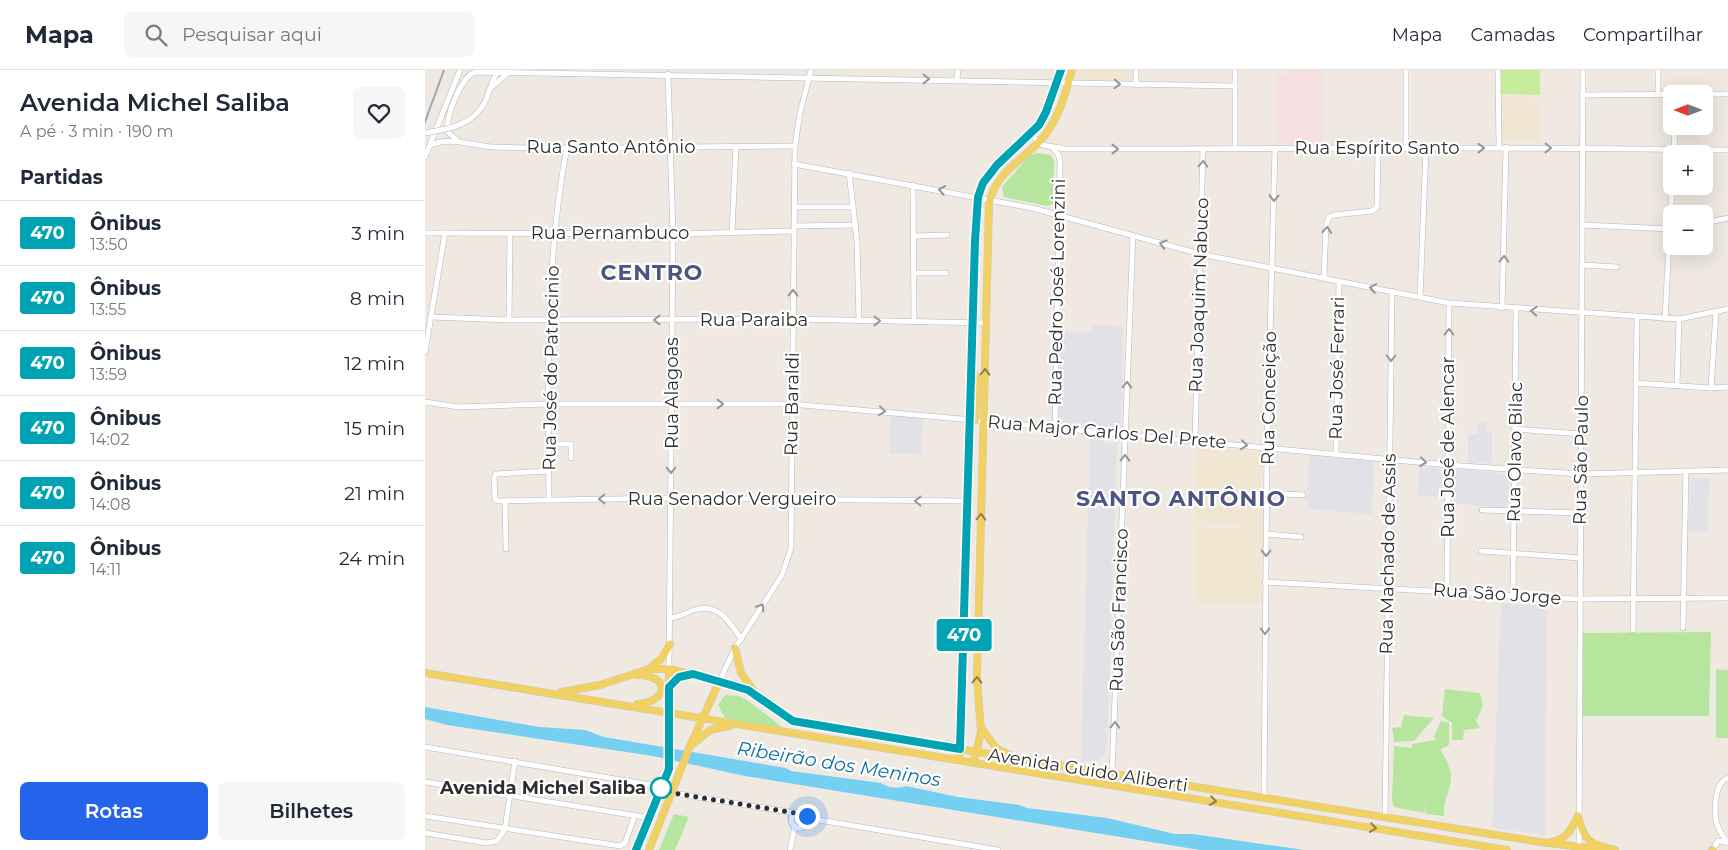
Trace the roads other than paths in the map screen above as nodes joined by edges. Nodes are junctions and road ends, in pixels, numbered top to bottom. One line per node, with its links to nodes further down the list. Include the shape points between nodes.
1 (460, 70): 36 (street)
2 (530, 70): 17 (street)
3 (811, 70): 19 (street, Rua Baraldi)
4 (957, 70): 20 (street)
5 (1061, 70): 21 (main road)
6 (1072, 70): 22 (main road)
7 (1136, 70): 24 (street)
8 (1235, 70): 25 (street)
9 (1406, 70): 50 (street)
10 (1498, 70): 40 (street)
11 (1583, 70): 31 (street, Rua São Paulo)
12 (1658, 70): 27 (street)
13 (499, 71): 14 (street); 15 (street); 23 (street)
14 (483, 72): 23 (street); 34 (street, via 471,73 466,78 448,118 448,132)
15 (509, 72): 17 (street); 26 (street)
16 (632, 72): 17 (street); 18 (street)
17 (536, 73)
18 (668, 74): 19 (street); 42 (street, Rua Alagoas)
19 (809, 76): 20 (street, one-way to 20); 38 (street, Rua Baraldi)
20 (957, 79): 21 (street)
21 (1057, 82): 22 (street); 33 (main road, via 1046,112)
22 (1069, 82): 24 (street, one-way to 24); 35 (main road, via 1051,125)
23 (491, 84): 26 (street)
24 (1136, 85): 25 (street)
25 (1235, 86): 47 (street)
26 (490, 91): 32 (street, bridge, via 478,112 465,124)
27 (1659, 93): 28 (street); 31 (street)
28 (1663, 93)
29 (1713, 94): 30 (street)
30 (1728, 94)
31 (1583, 95): 44 (street, Rua São Paulo)
32 (425, 133)
33 (1030, 134): 35 (street, Rua Espírito Santo); 60 (main road, via 988,175)
34 (458, 142): 36 (street, Rua Santo Antônio, via 438,142); 39 (street, Rua Santo Antônio, via 490,147)
35 (1038, 142): 43 (street, Rua Espírito Santo); 61 (main road, via 1001,177)
36 (429, 146): 56 (street)
37 (736, 146): 38 (street, Rua Santo Antônio); 42 (street, Rua Santo Antônio); 72 (street)
38 (795, 146): 57 (street, Rua Baraldi)
39 (567, 147): 42 (street, Rua Santo Antônio); 71 (street, Rua José do Patrocinio)
40 (1499, 147): 41 (street, Rua Espírito Santo); 51 (street, Rua Espírito Santo, one-way to 40)
41 (1506, 147): 44 (street, Rua Espírito Santo, one-way to 44); 92 (street, one-way to 41)
42 (670, 148): 76 (street, Rua Alagoas)
43 (1053, 148): 45 (street, Rua Espírito Santo); 55 (street, Rua Pedro José Lorenzini)
44 (1582, 148): 54 (street, Rua Espírito Santo); 68 (street, Rua São Paulo)
45 (1066, 149): 46 (street, Rua Espírito Santo, one-way to 46); 55 (street, Rua Pedro José Lorenzini)
46 (1203, 149): 47 (street, Rua Espírito Santo); 80 (street, Rua Joaquim Nabuco, one-way to 46)
47 (1235, 149): 48 (street, Rua Espírito Santo)
48 (1275, 149): 49 (street, Rua Espírito Santo); 84 (street, Rua Conceição, one-way to 84)
49 (1378, 149): 50 (street, Rua Espírito Santo); 87 (street, one-way to 49, via 1329,217 1372,211 1377,207)
50 (1406, 149): 51 (street, Rua Espírito Santo)
51 (1427, 150): 90 (street)
52 (1713, 150): 53 (street, Rua Espírito Santo)
53 (1728, 150)
54 (1663, 151)
55 (1059, 156): 64 (street, Rua Pedro José Lorenzini)
56 (425, 158)
57 (794, 164): 58 (street); 62 (street, Rua Baraldi)
58 (849, 173): 59 (street); 63 (street)
59 (913, 185): 60 (street, one-way to 59); 78 (street)
60 (978, 197): 61 (street); 107 (main road)
61 (990, 200): 64 (street); 108 (main road)
62 (795, 207): 63 (street); 69 (street, Rua Baraldi)
63 (853, 207): 67 (street)
64 (1060, 214): 79 (street); 120 (street, Rua Pedro José Lorenzini)
65 (1728, 218): 66 (street)
66 (1713, 221)
67 (856, 225): 69 (street, Rua Pernambuco); 105 (street)
68 (1582, 225): 70 (street); 82 (street, Rua São Paulo)
69 (794, 228): 72 (street, Rua Pernambuco); 99 (street, Rua Baraldi, one-way to 69)
70 (1663, 229)
71 (554, 232): 75 (street, Rua Pernambuco); 76 (street, Rua Pernambuco); 103 (street, Rua José do Patrocinio)
72 (732, 232): 76 (street, Rua Pernambuco)
73 (425, 233): 74 (street, Rua Pernambuco)
74 (445, 233): 75 (street, Rua Pernambuco); 97 (street)
75 (510, 233): 102 (street)
76 (673, 234): 104 (street, Rua Alagoas)
77 (947, 235): 78 (street)
78 (913, 236): 85 (street)
79 (1133, 236): 80 (street, one-way to 79); 122 (street, Rua São Francisco, one-way to 79)
80 (1200, 254): 84 (street); 124 (street, Rua Joaquim Nabuco)
81 (1669, 255): 100 (street)
82 (1583, 265): 83 (street); 96 (street, Rua São Paulo)
83 (1617, 267)
84 (1272, 269): 87 (street); 126 (street, Rua Conceição)
85 (913, 273): 86 (street); 106 (street)
86 (946, 273)
87 (1323, 279): 88 (street)
88 (1339, 282): 89 (street, one-way to 88); 127 (street, Rua José Ferrari)
89 (1392, 291): 90 (street); 129 (street, Rua Machado de Assis, one-way to 129)
90 (1420, 297): 91 (street)
91 (1449, 303): 92 (street); 130 (street, Rua José de Alencar, one-way to 91)
92 (1502, 308): 94 (street)
93 (1728, 309): 95 (street)
94 (1516, 310): 96 (street, one-way to 94); 121 (street, Rua Olavo Bilac)
95 (1717, 312): 101 (street); 113 (street)
96 (1582, 313): 98 (street); 123 (street, Rua São Paulo)
97 (432, 317): 102 (street, Rua Paraiba); 109 (street)
98 (1637, 317): 100 (street); 110 (street)
99 (793, 319): 104 (street, Rua Paraiba); 105 (street, Rua Paraiba); 117 (street, Rua Baraldi)
100 (1665, 319): 101 (street)
101 (1679, 319): 111 (street)
102 (509, 320): 103 (street, Rua Paraiba)
103 (551, 320): 104 (street, Rua Paraiba, one-way to 103); 115 (street, Rua José do Patrocinio)
104 (673, 320): 116 (street, Rua Alagoas)
105 (859, 321): 106 (street, Rua Paraiba, one-way to 106)
106 (914, 322): 107 (street, Rua Paraiba)
107 (973, 323): 108 (street, Rua Paraiba); 118 (main road)
108 (987, 323): 119 (main road, one-way to 108)
109 (425, 352)
110 (1636, 383): 111 (street); 136 (street)
111 (1677, 385): 113 (street)
112 (1728, 387): 113 (street)
113 (1711, 388)
114 (425, 402): 115 (street, Rua Major Carlos Del Prete, via 459,407)
115 (549, 404): 116 (street, Rua Major Carlos Del Prete); 125 (street, Rua José do Patrocinio)
116 (671, 404): 117 (street, Rua Major Carlos Del Prete, one-way to 117); 139 (street, Rua Alagoas, one-way to 139)
117 (791, 404): 118 (street, Rua Major Carlos Del Prete, one-way to 118); 140 (street, Rua Baraldi)
118 (972, 420): 119 (street, Rua Major Carlos Del Prete); 143 (main road)
119 (984, 421): 120 (street, Rua Major Carlos Del Prete); 180 (main road, one-way to 119, via 977,678)
120 (1055, 428): 122 (street, Rua Major Carlos Del Prete)
121 (1515, 429): 123 (street); 131 (street, Rua Olavo Bilac)
122 (1126, 434): 124 (street, Rua Major Carlos Del Prete); 189 (street, Rua São Francisco, one-way to 122)
123 (1581, 434): 135 (street, Rua São Paulo)
124 (1195, 440): 126 (street, Rua Major Carlos Del Prete, one-way to 126)
125 (549, 444): 128 (street, via 571,444); 133 (street, Rua José do Patrocinio)
126 (1267, 448): 127 (street, Rua Major Carlos Del Prete); 137 (street, Rua Conceição)
127 (1336, 454): 129 (street, Rua Major Carlos Del Prete)
128 (571, 458)
129 (1389, 459): 130 (street, Rua Major Carlos Del Prete, one-way to 130); 154 (street, Rua Machado de Assis)
130 (1448, 465): 131 (street, Rua Major Carlos Del Prete); 155 (street, Rua José de Alencar)
131 (1514, 469): 135 (street, Rua Major Carlos Del Prete); 145 (street, Rua Olavo Bilac)
132 (1728, 470): 134 (street, Rua Major Carlos Del Prete)
133 (549, 471): 141 (street, Rua José do Patrocinio); 142 (street, Rua Senador Vergueiro, via 496,474 497,501)
134 (1686, 471): 136 (street, Rua Major Carlos Del Prete); 157 (street)
135 (1581, 474): 136 (street, Rua Major Carlos Del Prete); 146 (street, Rua São Paulo)
136 (1635, 474): 158 (street)
137 (1267, 493): 138 (street); 147 (street, Rua Conceição)
138 (1303, 495)
139 (671, 498): 140 (street, Rua Senador Vergueiro); 141 (street, Rua Senador Vergueiro, one-way to 141); 161 (street, Rua Alagoas)
140 (791, 499): 143 (street, Rua Senador Vergueiro, one-way to 140); 164 (street, Rua Baraldi, one-way to 140, via 786,565 791,548)
141 (549, 500): 142 (street, Rua Senador Vergueiro)
142 (505, 501): 149 (street)
143 (967, 501): 183 (main road)
144 (1482, 510): 145 (street)
145 (1514, 512): 146 (street); 151 (street, Rua Olavo Bilac)
146 (1581, 513): 152 (street, Rua São Paulo)
147 (1267, 534): 148 (street); 153 (street, Rua Conceição, one-way to 153)
148 (1301, 537)
149 (506, 549)
150 (1481, 551): 151 (street)
151 (1513, 554): 152 (street); 156 (street, Rua Olavo Bilac)
152 (1579, 558): 160 (street, Rua São Paulo)
153 (1265, 582): 154 (street, Rua São Jorge); 196 (street, Rua Conceição, one-way to 196)
154 (1388, 588): 155 (street, Rua São Jorge); 203 (street, Rua Machado de Assis)
155 (1447, 591): 156 (street, Rua São Jorge)
156 (1513, 595): 160 (street, Rua São Jorge)
157 (1683, 597): 158 (street, Rua São Jorge); 159 (street, Rua São Jorge); 162 (street)
158 (1633, 598): 160 (street, Rua São Jorge); 163 (street)
159 (1728, 598)
160 (1579, 600): 200 (street, Rua São Paulo)
161 (671, 618): 164 (street, via 698,609 714,610 726,617); 165 (street, Rua Alagoas)
162 (1683, 628)
163 (1633, 630)
164 (741, 640): 166 (street, Rua Baraldi)
165 (670, 644): 167 (main road, via 662,658); 168 (street, Rua Alagoas)
166 (735, 648): 172 (street, Rua Baraldi); 175 (main road, via 741,673)
167 (649, 669): 168 (main road, Avenida Guido Aliberti); 171 (main road, Avenida Guido Aliberti)
168 (669, 669): 170 (main road, Avenida Guido Aliberti); 173 (main road, Rua Alagoas)
169 (425, 673): 174 (main road, Avenida Guido Aliberti)
170 (693, 674): 172 (main road, Avenida Guido Aliberti); 173 (main road, via 679,677)
171 (630, 675): 174 (main road, Avenida Guido Aliberti, via 600,685); 176 (main road, via 654,676 660,682 661,691 651,702)
172 (720, 680): 175 (main road, Avenida Guido Aliberti); 178 (main road, Rua Baraldi)
173 (669, 687): 177 (main road, Rua Alagoas)
174 (554, 693): 176 (main road, Avenida Guido Aliberti)
175 (754, 693): 183 (main road, Avenida Guido Aliberti, via 793,721)
176 (627, 705): 177 (main road, Avenida Guido Aliberti)
177 (669, 713): 178 (main road, Avenida Guido Aliberti); 193 (main road, Rua Alagoas, via 669,769)
178 (703, 718): 179 (main road, Avenida Guido Aliberti); 181 (main road, Rua Baraldi)
179 (737, 725): 181 (main road, via 710,730); 185 (main road, Avenida Guido Aliberti)
180 (981, 728): 184 (main road); 186 (main road, via 997,748)
181 (690, 746): 194 (main road, Rua Baraldi)
182 (425, 747): 187 (street)
183 (960, 749): 184 (main road, Avenida Guido Aliberti); 185 (main road)
184 (977, 752): 186 (main road, Avenida Guido Aliberti); 188 (main road)
185 (959, 759): 188 (main road, Avenida Guido Aliberti)
186 (1017, 759): 189 (main road, Avenida Guido Aliberti)
187 (515, 762): 193 (street); 195 (street)
188 (974, 762): 192 (main road, Avenida Guido Aliberti)
189 (1112, 774): 192 (main road); 196 (main road, Avenida Guido Aliberti)
190 (1728, 778): 210 (street, via 1718,786 1716,800 1718,827)
191 (425, 782): 195 (street)
192 (1096, 782): 208 (main road, Avenida Guido Aliberti, one-way to 208)
193 (661, 787): 194 (street); 201 (main road, Rua Alagoas)
194 (673, 793): 197 (street); 213 (main road, Rua Baraldi)
195 (510, 795): 198 (street); 205 (street)
196 (1264, 797): 203 (main road, Avenida Guido Aliberti)
197 (795, 813): 202 (street, via 803,812); 204 (street, via 791,820)
198 (635, 815): 201 (street); 205 (street, via 621,846)
199 (425, 816): 205 (street)
200 (1578, 816): 209 (main road, via 1561,840); 211 (street, Rua São Paulo); 218 (main road, via 1585,838)
201 (649, 818): 212 (main road, Rua Alagoas)
202 (807, 818): 204 (street, via 805,826); 215 (street)
203 (1385, 818): 206 (main road, Avenida Guido Aliberti)
204 (795, 826): 214 (street)
205 (505, 829): 207 (street, via 501,838 494,842)
206 (1467, 831): 208 (main road); 209 (main road, Avenida Guido Aliberti)
207 (425, 833)
208 (1460, 842): 216 (main road, Avenida Guido Aliberti)
209 (1539, 842): 211 (main road, Avenida Guido Aliberti)
210 (1728, 843): 219 (street, via 1718,841)
211 (1579, 849): 217 (main road, Avenida Guido Aliberti)
212 (636, 850)
213 (649, 850)
214 (789, 850)
215 (998, 850)
216 (1507, 850)
217 (1606, 850)
218 (1615, 850)
219 (1712, 850)

